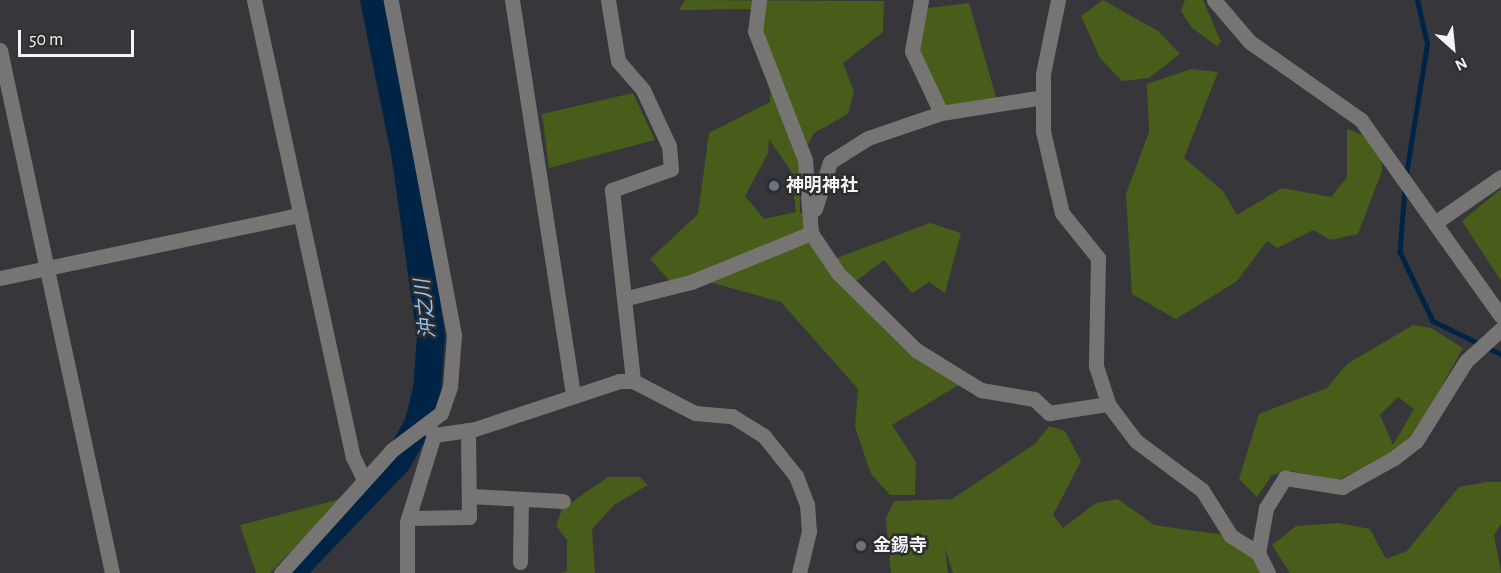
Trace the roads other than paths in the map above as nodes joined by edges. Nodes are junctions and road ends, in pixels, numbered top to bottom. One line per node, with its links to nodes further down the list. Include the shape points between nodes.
1 (254, 0): 13 (street)
2 (391, 0): 25 (street, via 454,335 450,387)
3 (512, 0): 22 (street)
4 (608, 0): 18 (street, via 618,61 643,90 669,146 671,168 612,190)
5 (759, 0): 15 (street, via 755,31 805,160)
6 (921, 0): 11 (street, via 912,51)
7 (1058, 0): 10 (street)
8 (1214, 0): 14 (street, via 1250,42 1361,120)
9 (0, 50): 16 (street)
10 (1043, 97): 11 (street); 23 (street, via 1053,186 1062,213 1098,258 1096,366)
11 (941, 113): 15 (street, via 877,134 830,162)
12 (1501, 177): 14 (street)
13 (300, 215): 16 (street); 26 (street, via 353,457)
14 (1436, 222): 19 (street)
15 (812, 225): 18 (street, via 691,282); 23 (street, via 838,273 916,350 981,390 1034,399 1049,413)
16 (48, 267): 17 (street); 33 (street)
17 (0, 278)
18 (627, 298): 21 (street)
19 (1501, 316)
20 (1501, 329): 31 (street, via 1466,361 1416,441 1394,458 1342,487 1285,478 1266,508)
21 (633, 381): 22 (street, via 618,381); 36 (street, via 694,413 732,416 782,455 807,504 809,531)
22 (573, 396): 24 (street)
23 (1108, 404): 31 (street, via 1136,441 1202,490 1231,536)
24 (468, 430): 25 (street); 27 (street)
25 (431, 431): 26 (street, via 392,450); 30 (street)
26 (364, 480): 34 (street)
27 (468, 496): 28 (street); 30 (street, via 469,517)
28 (521, 499): 29 (street); 32 (street)
29 (563, 501)
30 (408, 518): 35 (street)
31 (1258, 553): 37 (street)
32 (520, 562)
33 (112, 573)
34 (281, 573)
35 (406, 573)
36 (800, 573)
37 (1268, 573)

